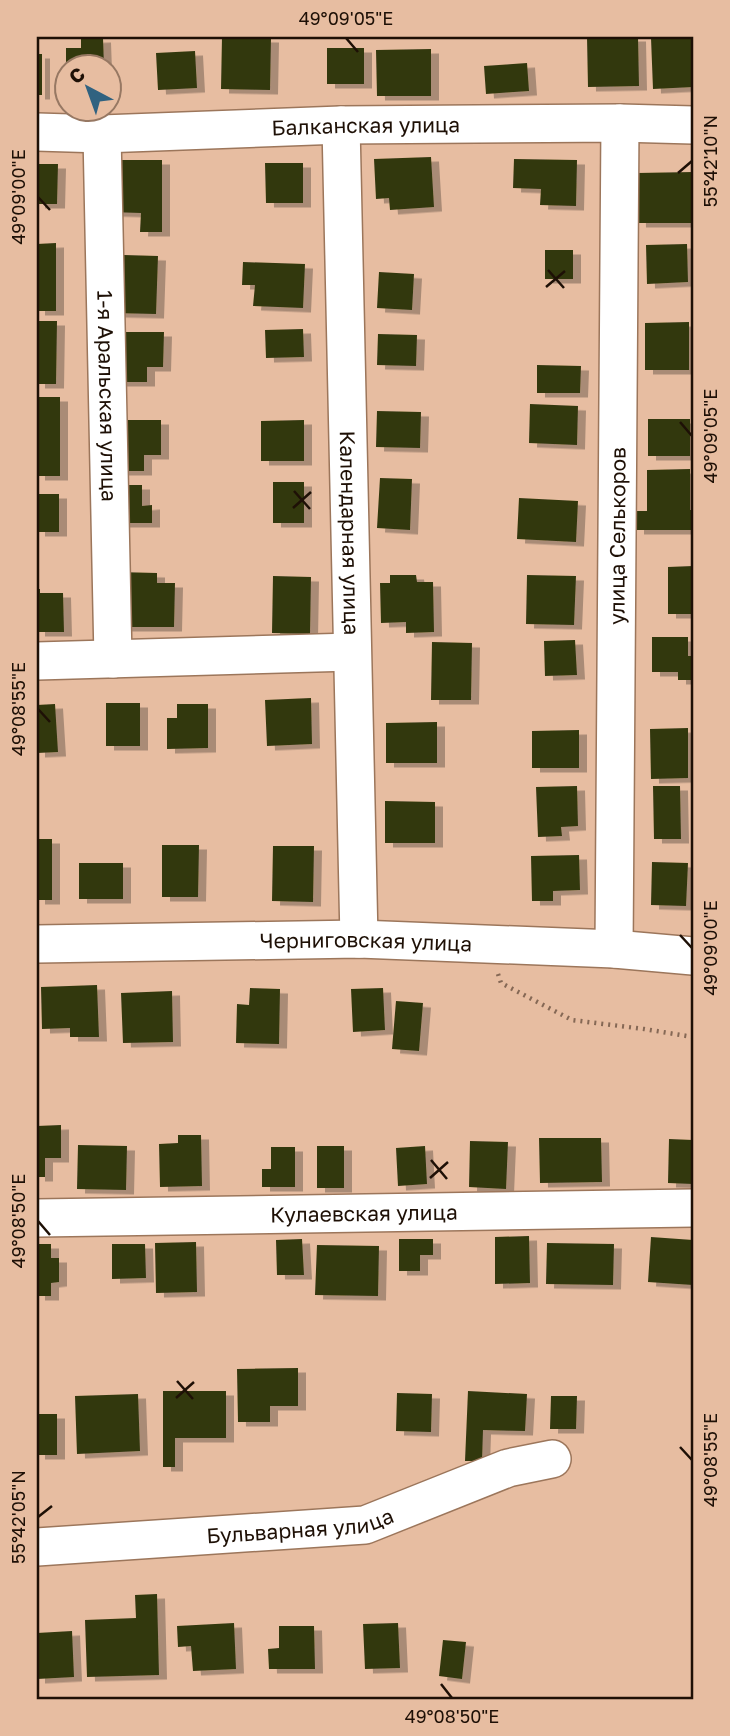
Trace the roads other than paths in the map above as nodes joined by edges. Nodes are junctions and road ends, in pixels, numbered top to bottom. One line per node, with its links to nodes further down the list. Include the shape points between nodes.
1 (620, 123): 2 (street, Балканская улица); 3 (street, Балканская улица); 11 (street, улица Селькоров)
2 (341, 125): 5 (street, Балканская улица); 6 (street, Календарная улица)
3 (693, 125)
4 (37, 132): 5 (street, Балканская улица)
5 (102, 134): 7 (street, 1-я Аральская улица)
6 (352, 652): 7 (street); 9 (street, Календарная улица)
7 (113, 659): 8 (street)
8 (37, 661)
9 (359, 939): 10 (street, Черниговская улица); 11 (street, Черниговская улица)
10 (37, 944)
11 (614, 949): 12 (street, Черниговская улица)
12 (693, 957)
13 (693, 1208): 14 (street, Кулаевская улица)
14 (37, 1218)
15 (552, 1459): 16 (street, Бульварная улица, via 508,1468 365,1525)
16 (37, 1547)

